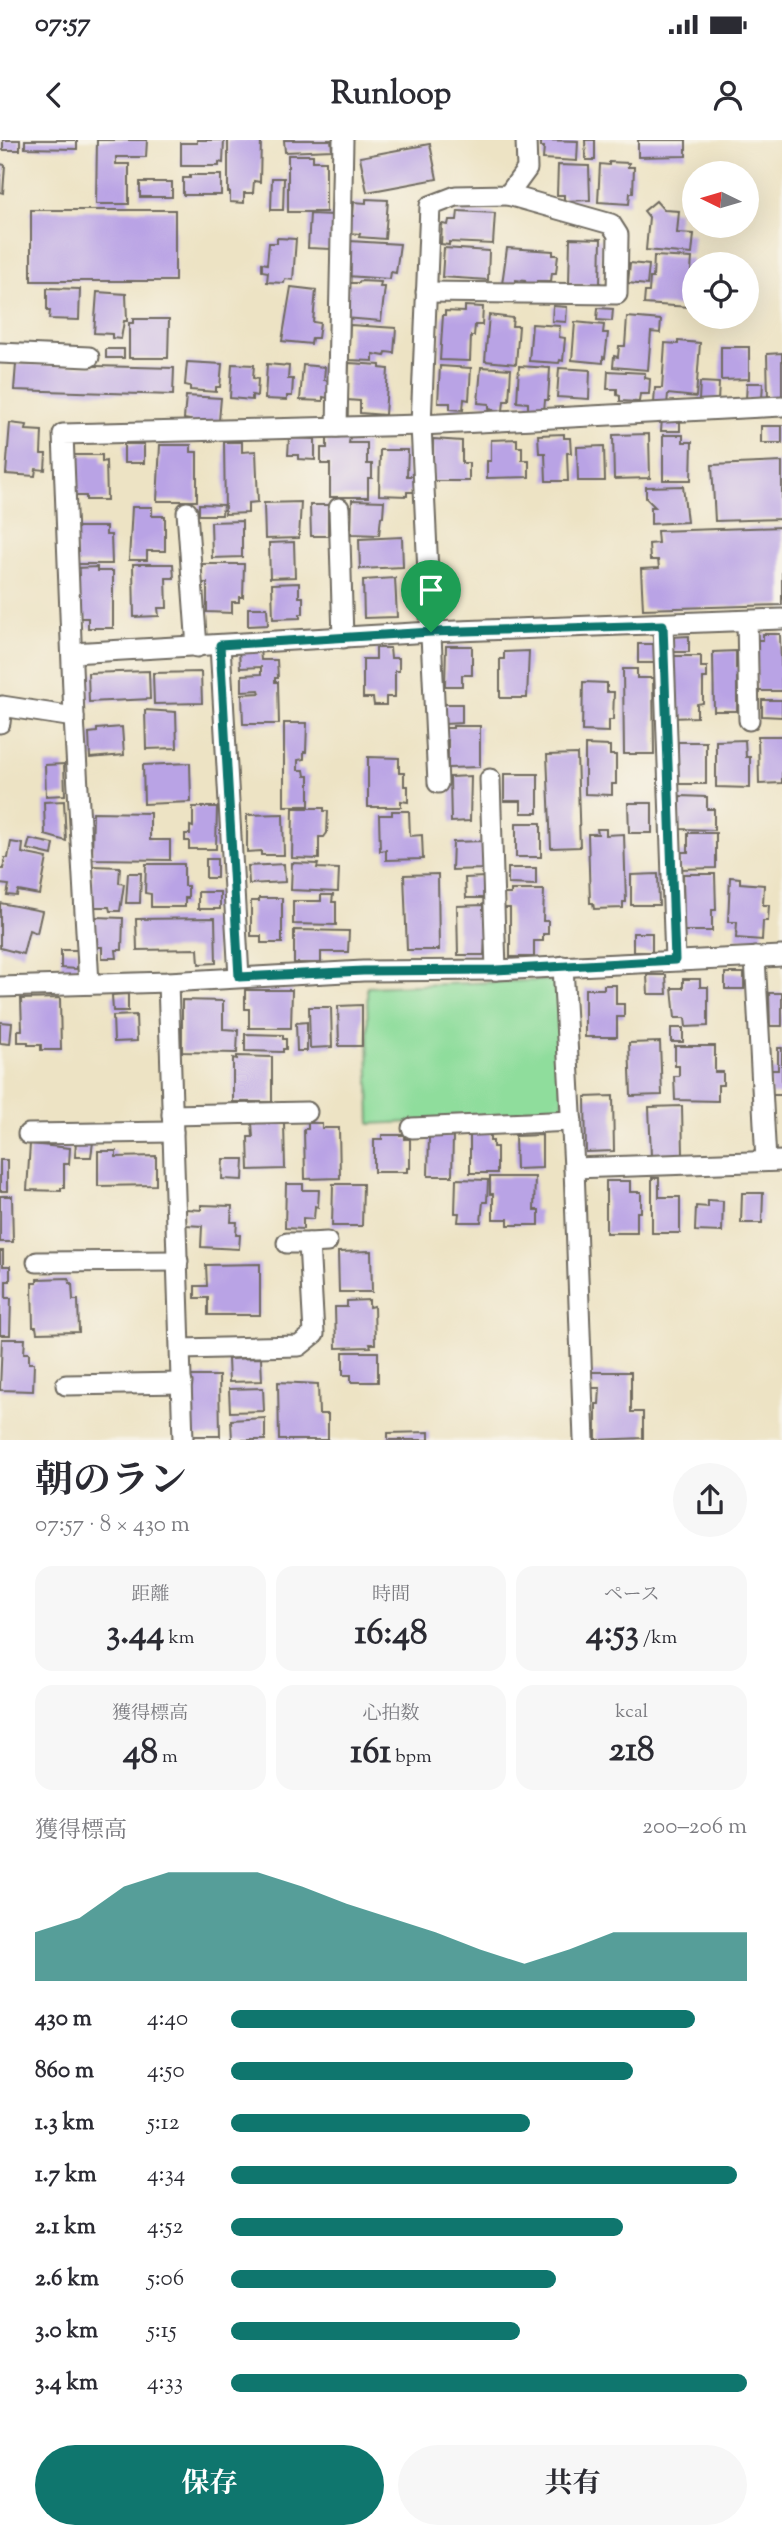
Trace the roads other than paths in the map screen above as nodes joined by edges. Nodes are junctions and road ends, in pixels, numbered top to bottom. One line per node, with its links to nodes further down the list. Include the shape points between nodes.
1 (343, 140): 9 (street)
2 (526, 140): 3 (street, via 527,169)
3 (508, 195): 4 (street, via 456,196 430,206); 4 (street, via 611,224 618,235 617,294)
4 (426, 292): 8 (street)
5 (0, 353): 6 (street)
6 (89, 356)
7 (782, 406): 8 (street)
8 (421, 425): 9 (street); 15 (street)
9 (337, 427): 19 (street, via 63,435)
10 (339, 508): 16 (street)
11 (187, 512): 18 (street)
12 (782, 619): 13 (street)
13 (747, 621): 14 (street); 21 (street)
14 (663, 625): 15 (street); 27 (street)
15 (431, 632): 16 (street); 24 (street)
16 (343, 638): 17 (street)
17 (220, 645): 18 (street); 30 (street)
18 (197, 647): 19 (street)
19 (72, 653): 20 (street)
20 (74, 717): 22 (street, via 2,706); 32 (street)
21 (749, 720)
22 (0, 723)
23 (490, 779): 29 (street)
24 (438, 783)
25 (782, 956): 26 (street)
26 (755, 957): 27 (street); 39 (street)
27 (675, 960): 28 (street)
28 (563, 966): 29 (street); 35 (street)
29 (496, 970): 30 (street)
30 (239, 977): 31 (street)
31 (168, 982): 32 (street); 36 (street)
32 (89, 984): 33 (street)
33 (0, 987)
34 (307, 1112): 36 (street)
35 (572, 1121): 37 (street); 40 (street)
36 (172, 1124): 38 (street); 42 (street)
37 (412, 1128)
38 (28, 1134)
39 (774, 1161): 40 (street)
40 (574, 1168): 48 (street)
41 (287, 1243): 44 (street, via 318,1243 314,1334 299,1346)
42 (178, 1261): 43 (street); 44 (street)
43 (37, 1262)
44 (181, 1349): 45 (street)
45 (182, 1384): 46 (street); 47 (street)
46 (66, 1385)
47 (183, 1440)
48 (584, 1440)

